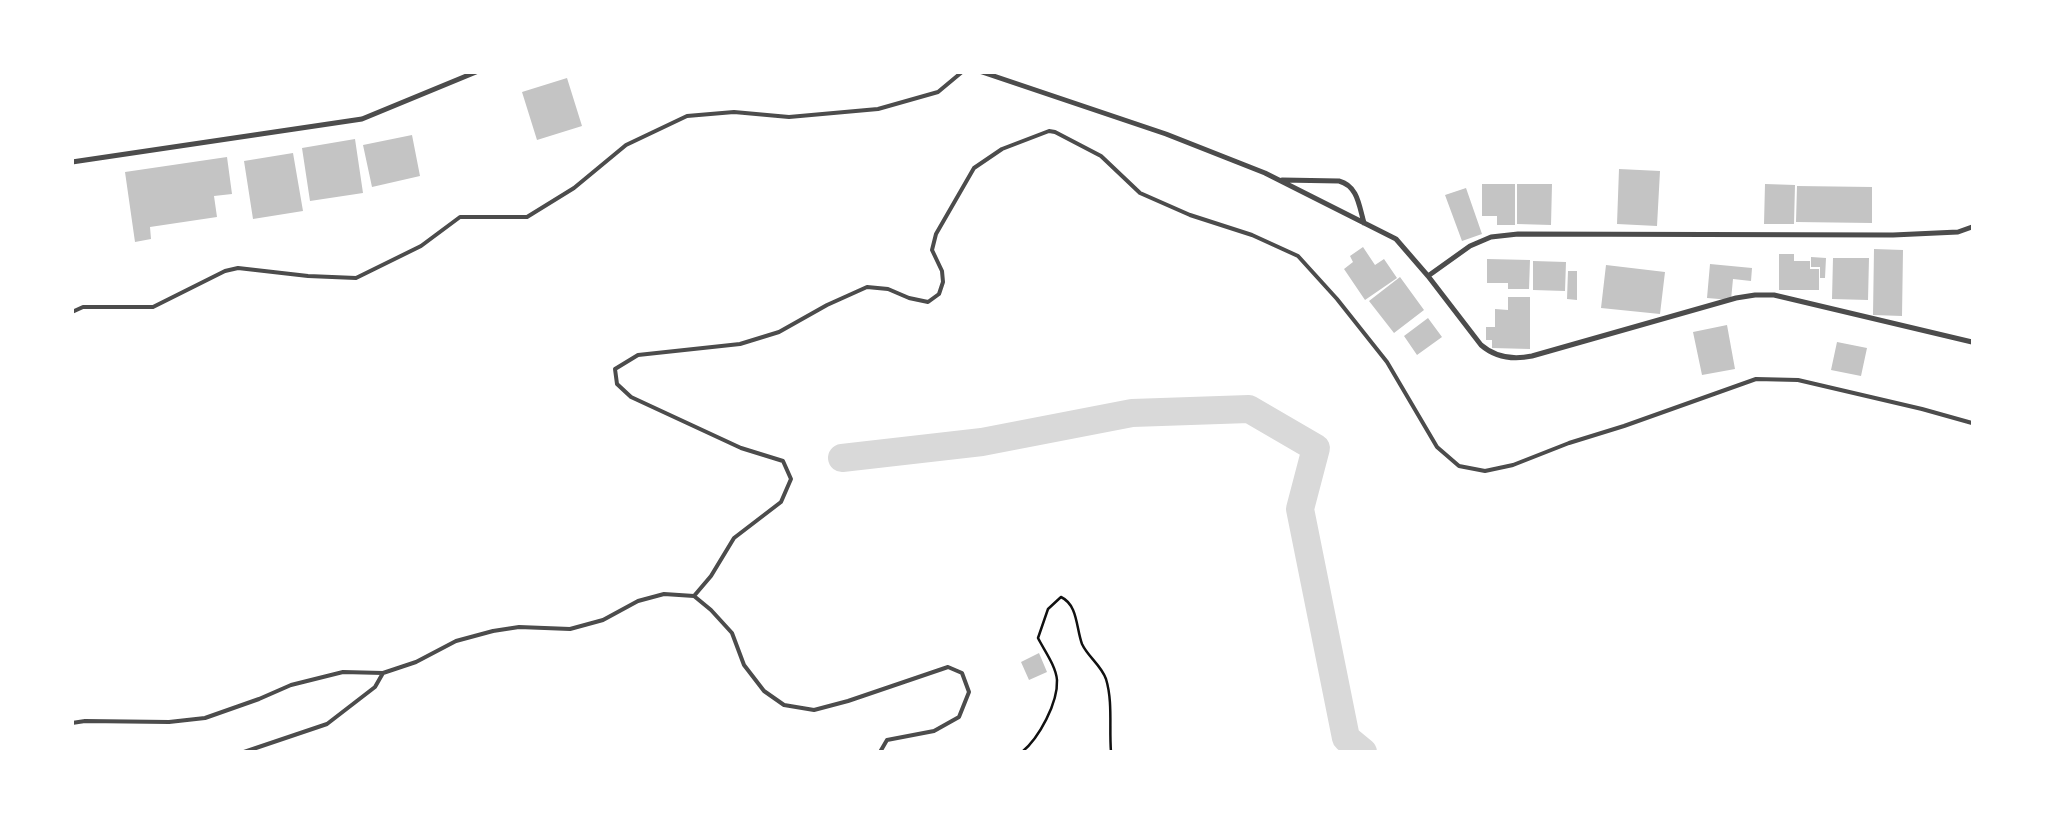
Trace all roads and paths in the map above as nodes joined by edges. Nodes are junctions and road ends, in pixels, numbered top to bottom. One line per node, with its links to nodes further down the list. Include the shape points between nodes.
1 (476, 72): 4 (street, via 362,119)
2 (962, 72): 9 (lane, via 938,92 878,109 789,117 734,112 688,116 626,145 574,188 526,217 460,217 421,246 356,278 238,268 225,271 154,307 83,307)
3 (982, 72): 5 (street, via 1166,134)
4 (72, 162)
5 (1280, 180): 6 (street); 6 (street, via 1348,183 1354,190)
6 (1364, 223): 8 (street, via 1396,239)
7 (1972, 227): 8 (street, via 1958,232 1893,235 1518,234 1492,237 1470,246)
8 (1428, 276): 10 (street, via 1481,345 1494,354 1516,359 1755,295 1774,295)
9 (72, 312)
10 (1972, 342)
11 (1972, 423): 12 (lane, via 1798,380 1756,379 1569,443 1513,466 1485,471 1459,466 1437,447 1387,362 1298,256 1140,193 1101,156 1049,131 1002,149 974,168 936,234 932,250 942,271 943,282 939,294 928,302 888,289 867,287 779,332 740,344 638,355 615,369 617,384 631,397 741,448 783,461 791,479 781,502 734,538 711,576)
12 (694, 596): 13 (lane, via 664,594 638,601 603,620 570,629 519,626 493,631 456,641 416,662); 16 (lane, via 732,633 744,665 764,692 784,705 814,710 948,667 962,673 969,692 959,716 934,731 887,740)
13 (383, 673): 14 (lane, via 343,672 291,685 205,718 169,722); 15 (lane, via 376,688 328,724)
14 (72, 723)
15 (244, 752)
16 (880, 752)
17 (1022, 752): 18 (path, via 1041,729 1055,692 1055,674 1038,638 1048,608 1061,597 1069,601 1084,647 1105,678 1110,703)
18 (1111, 752)

